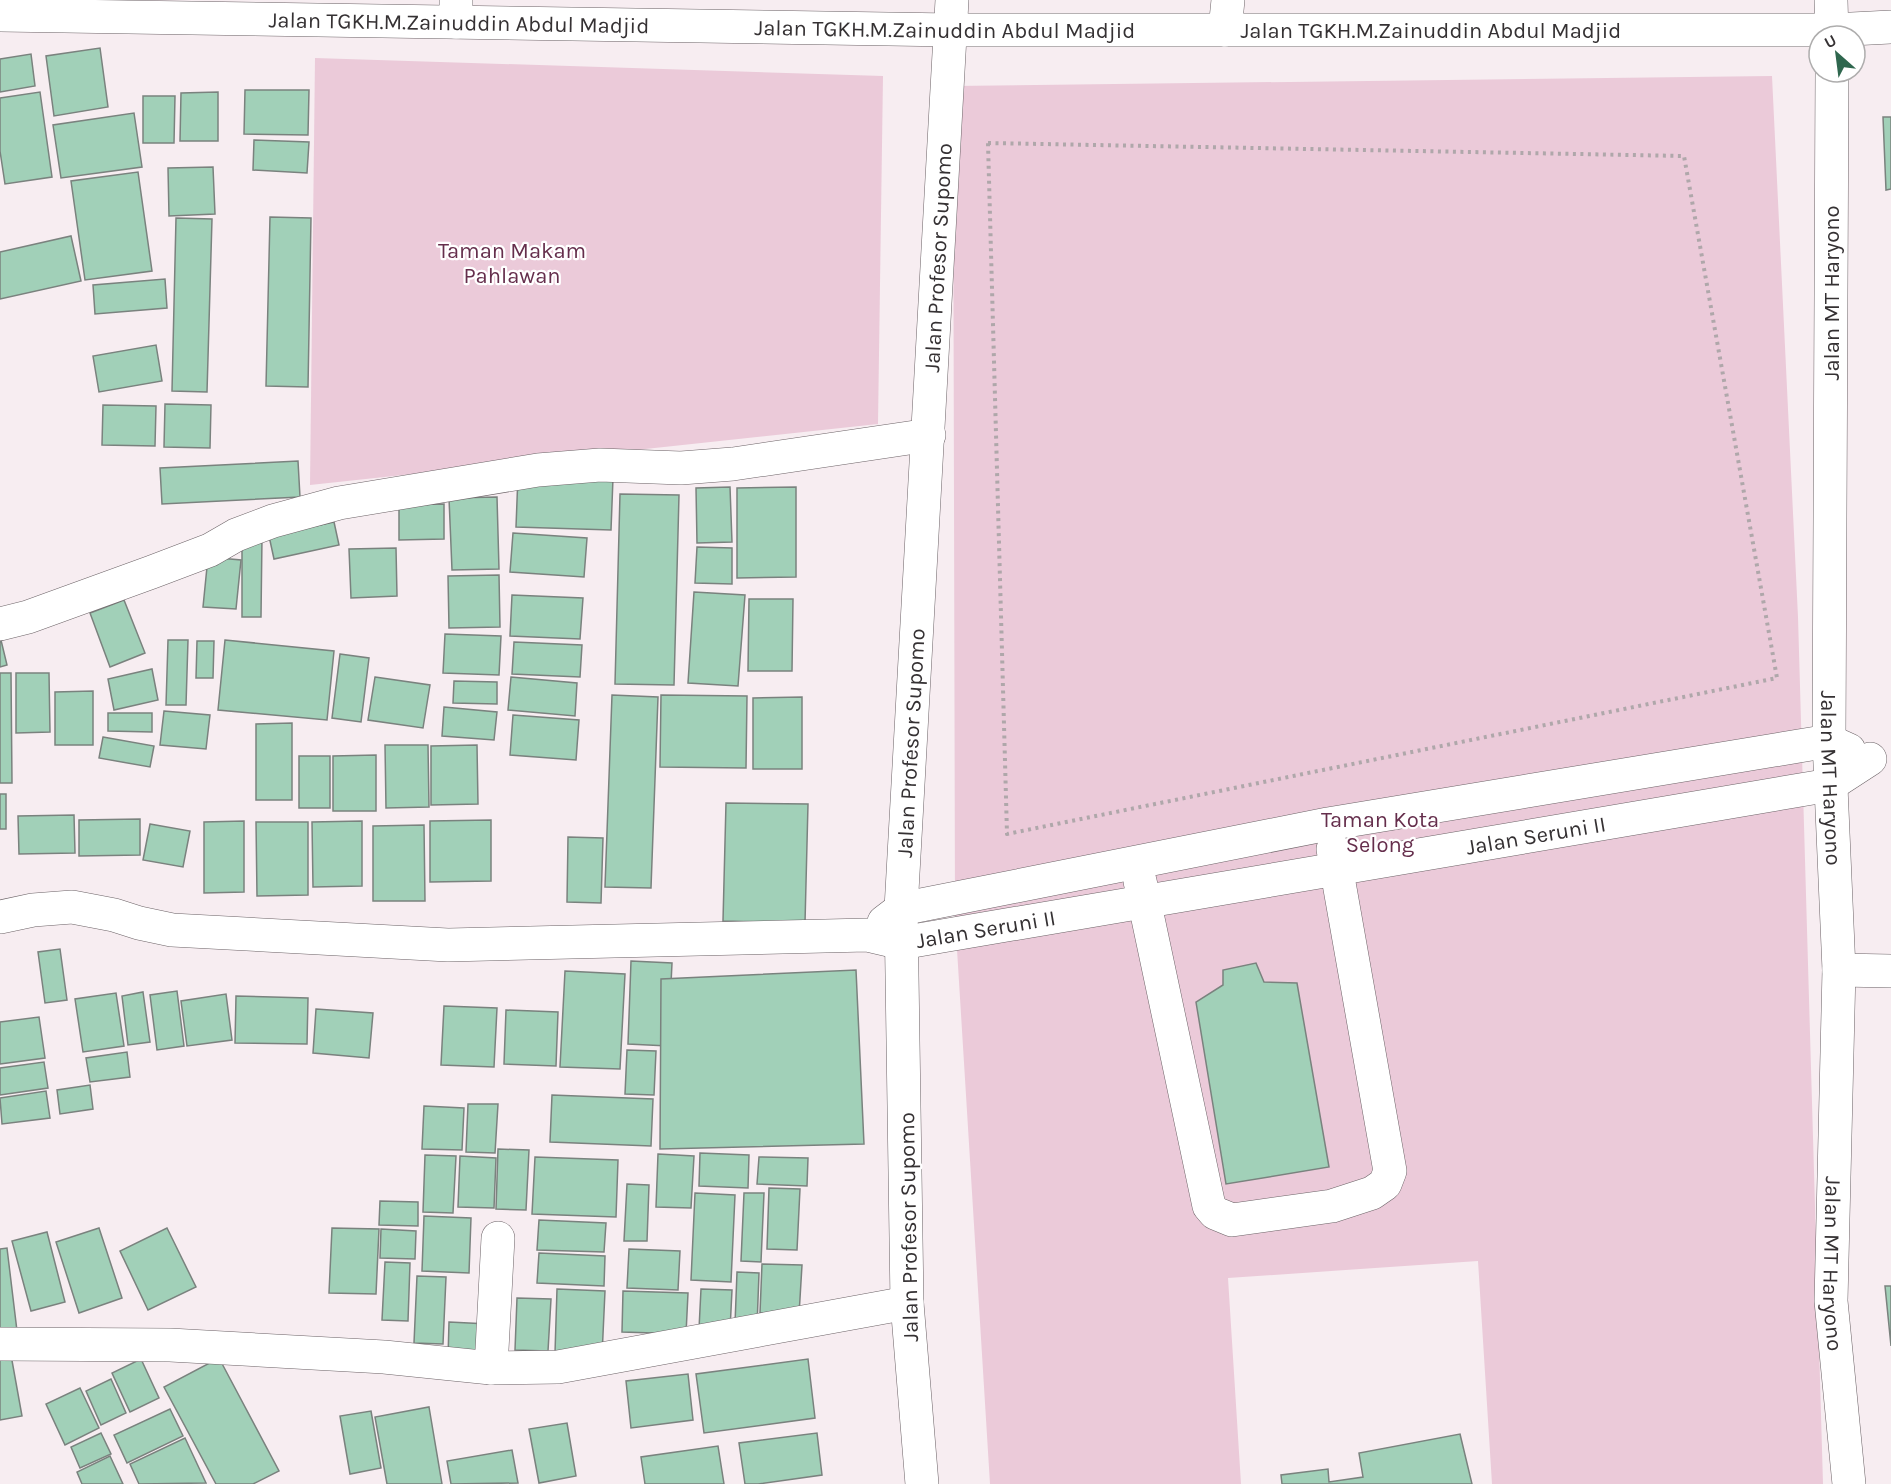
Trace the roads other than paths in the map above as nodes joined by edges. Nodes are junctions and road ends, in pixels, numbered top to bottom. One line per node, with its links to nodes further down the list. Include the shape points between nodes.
1 (77, 8): 2 (street, Jalan TGKH.M.Zainuddin Abdul Madjid); 3 (street, Jalan TGKH.M.Zainuddin Abdul Madjid)
2 (456, 11): 4 (street, Jalan TGKH.M.Zainuddin Abdul Madjid)
3 (0, 15)
4 (952, 15): 5 (street, Jalan TGKH.M.Zainuddin Abdul Madjid); 9 (street, Jalan Profesor Supomo)
5 (1226, 15): 6 (street, Jalan TGKH.M.Zainuddin Abdul Madjid)
6 (1832, 22): 7 (street, Jalan TGKH.M.Zainuddin Abdul Madjid)
7 (1891, 27)
8 (1832, 84): 11 (street, Jalan MT Haryono)
9 (929, 435): 10 (street, via 733,464 681,468 600,465 538,470 339,502 273,521 152,572); 18 (street, Jalan Profesor Supomo)
10 (0, 624)
11 (1829, 741): 12 (street); 13 (street, Jalan MT Haryono); 14 (street, Jalan Seruni II)
12 (1881, 760): 13 (street, Jalan Seruni II)
13 (1830, 785): 16 (street, Jalan Seruni II); 22 (street, Jalan MT Haryono)
14 (1328, 824): 15 (street, Jalan Seruni II); 16 (street)
15 (1136, 863): 17 (street); 18 (street, Jalan Seruni II)
16 (1337, 869): 17 (street, Jalan Seruni II); 17 (street, via 1390,1171 1385,1184 1372,1193 1332,1206 1232,1220 1209,1206)
17 (1144, 902): 21 (street, Jalan Seruni II)
18 (901, 909): 20 (street, Jalan Seruni II); 21 (street, Jalan Profesor Supomo)
19 (0, 917): 20 (street, via 72,907 172,930 448,945)
20 (867, 935): 21 (street, Jalan Seruni II)
21 (901, 944): 25 (street, Jalan Profesor Supomo)
22 (1839, 970): 23 (street); 29 (street, Jalan MT Haryono, via 1831,1301)
23 (1891, 971)
24 (498, 1238): 27 (street)
25 (907, 1303): 27 (street, via 558,1367); 28 (street, Jalan Profesor Supomo)
26 (0, 1344): 27 (street, via 170,1345 384,1357)
27 (491, 1368)
28 (922, 1484)
29 (1849, 1484)

